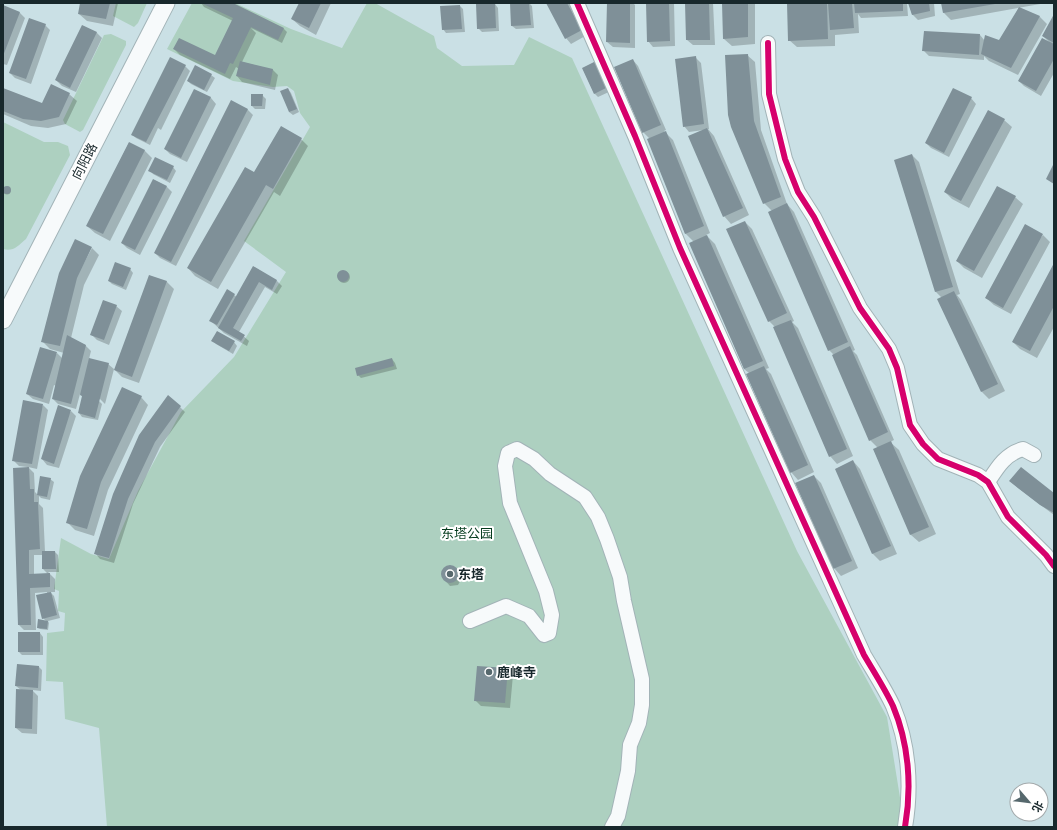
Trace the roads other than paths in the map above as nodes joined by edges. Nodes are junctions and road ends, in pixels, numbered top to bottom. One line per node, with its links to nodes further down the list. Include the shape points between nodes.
1 (166, 3): 4 (main road, 向阳路)
2 (577, 3): 10 (street, via 635,136 686,263 861,648 892,705 901,730 908,769 908,809)
3 (768, 43): 6 (street, via 769,94 785,159 798,192 814,217 860,308 889,349 897,368 910,425 923,444 938,459 978,475)
4 (3, 320)
5 (1034, 455): 6 (street, via 1023,449 1014,452 1000,464)
6 (988, 482): 7 (street, via 1008,517)
7 (1054, 566)
8 (470, 620): 9 (street, via 506,606 529,616 544,635 549,633 552,614 546,592 510,504 505,466 508,453 517,449 585,497 598,517 620,577 642,679 642,704 639,723 630,745 628,771 618,816)
9 (612, 827)
10 (905, 827)

